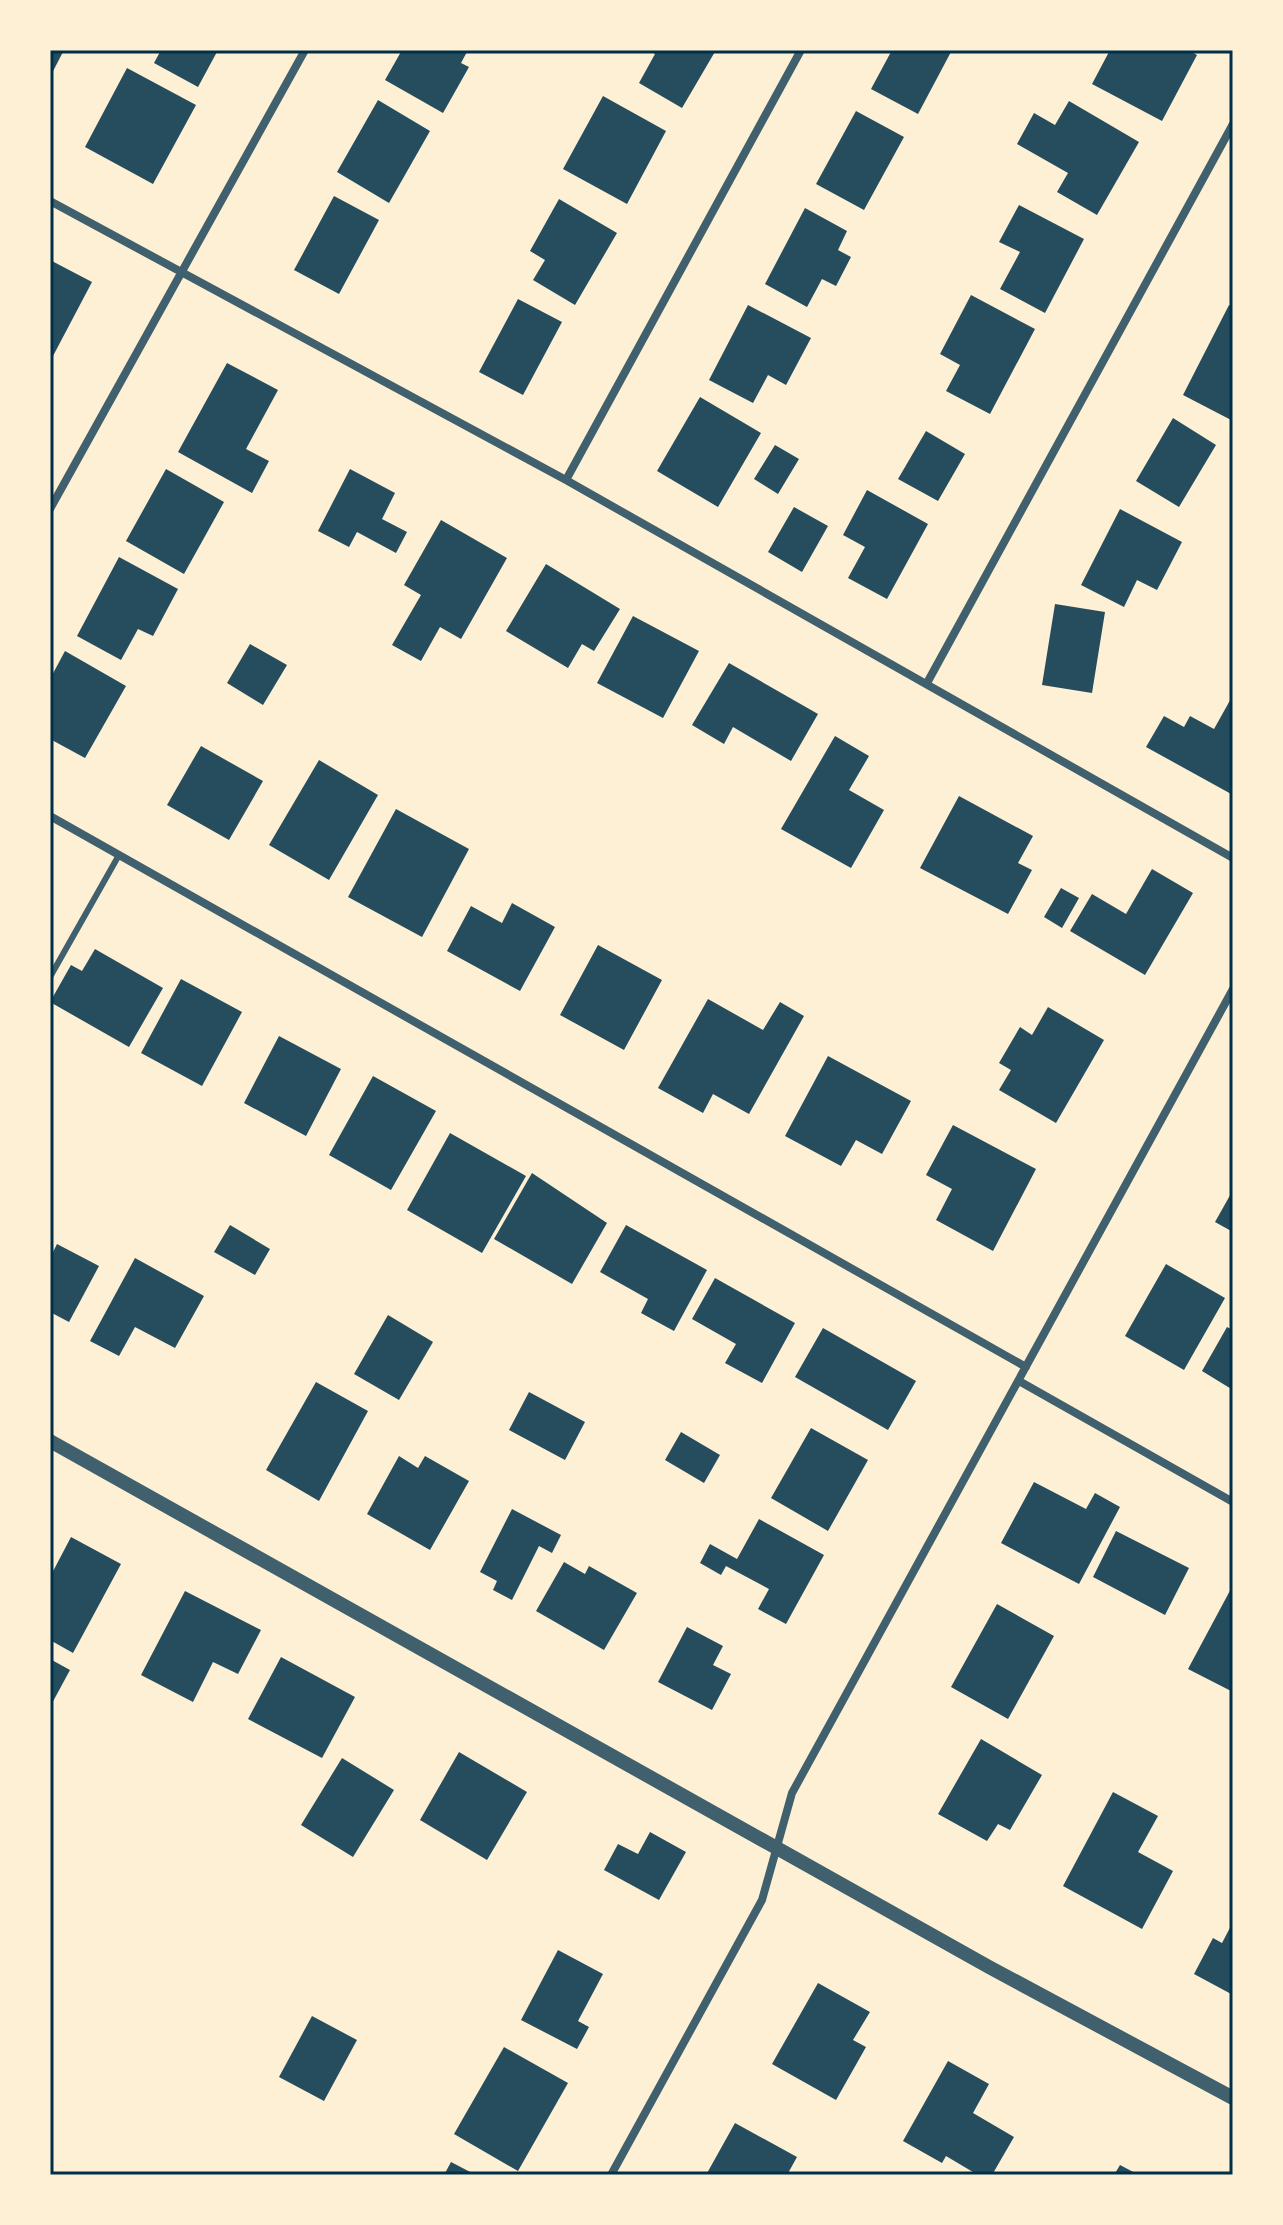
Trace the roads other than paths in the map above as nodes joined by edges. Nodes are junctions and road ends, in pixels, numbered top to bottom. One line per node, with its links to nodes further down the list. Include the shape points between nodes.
1 (305, 50): 5 (street)
2 (801, 50): 6 (street)
3 (1233, 124): 8 (street)
4 (50, 201): 5 (street)
5 (181, 274): 6 (street); 7 (street)
6 (566, 480): 8 (street)
7 (50, 509)
8 (927, 683): 11 (street)
9 (50, 816): 10 (street)
10 (119, 855): 12 (lane); 14 (street)
11 (1233, 858)
12 (50, 977)
13 (1233, 989): 14 (street)
14 (1026, 1367): 15 (street)
15 (1019, 1381): 17 (street); 18 (street, via 792,1793)
16 (50, 1441): 18 (street)
17 (1233, 1502)
18 (777, 1846): 19 (street); 20 (street, via 762,1900)
19 (1233, 2098)
20 (611, 2175)

